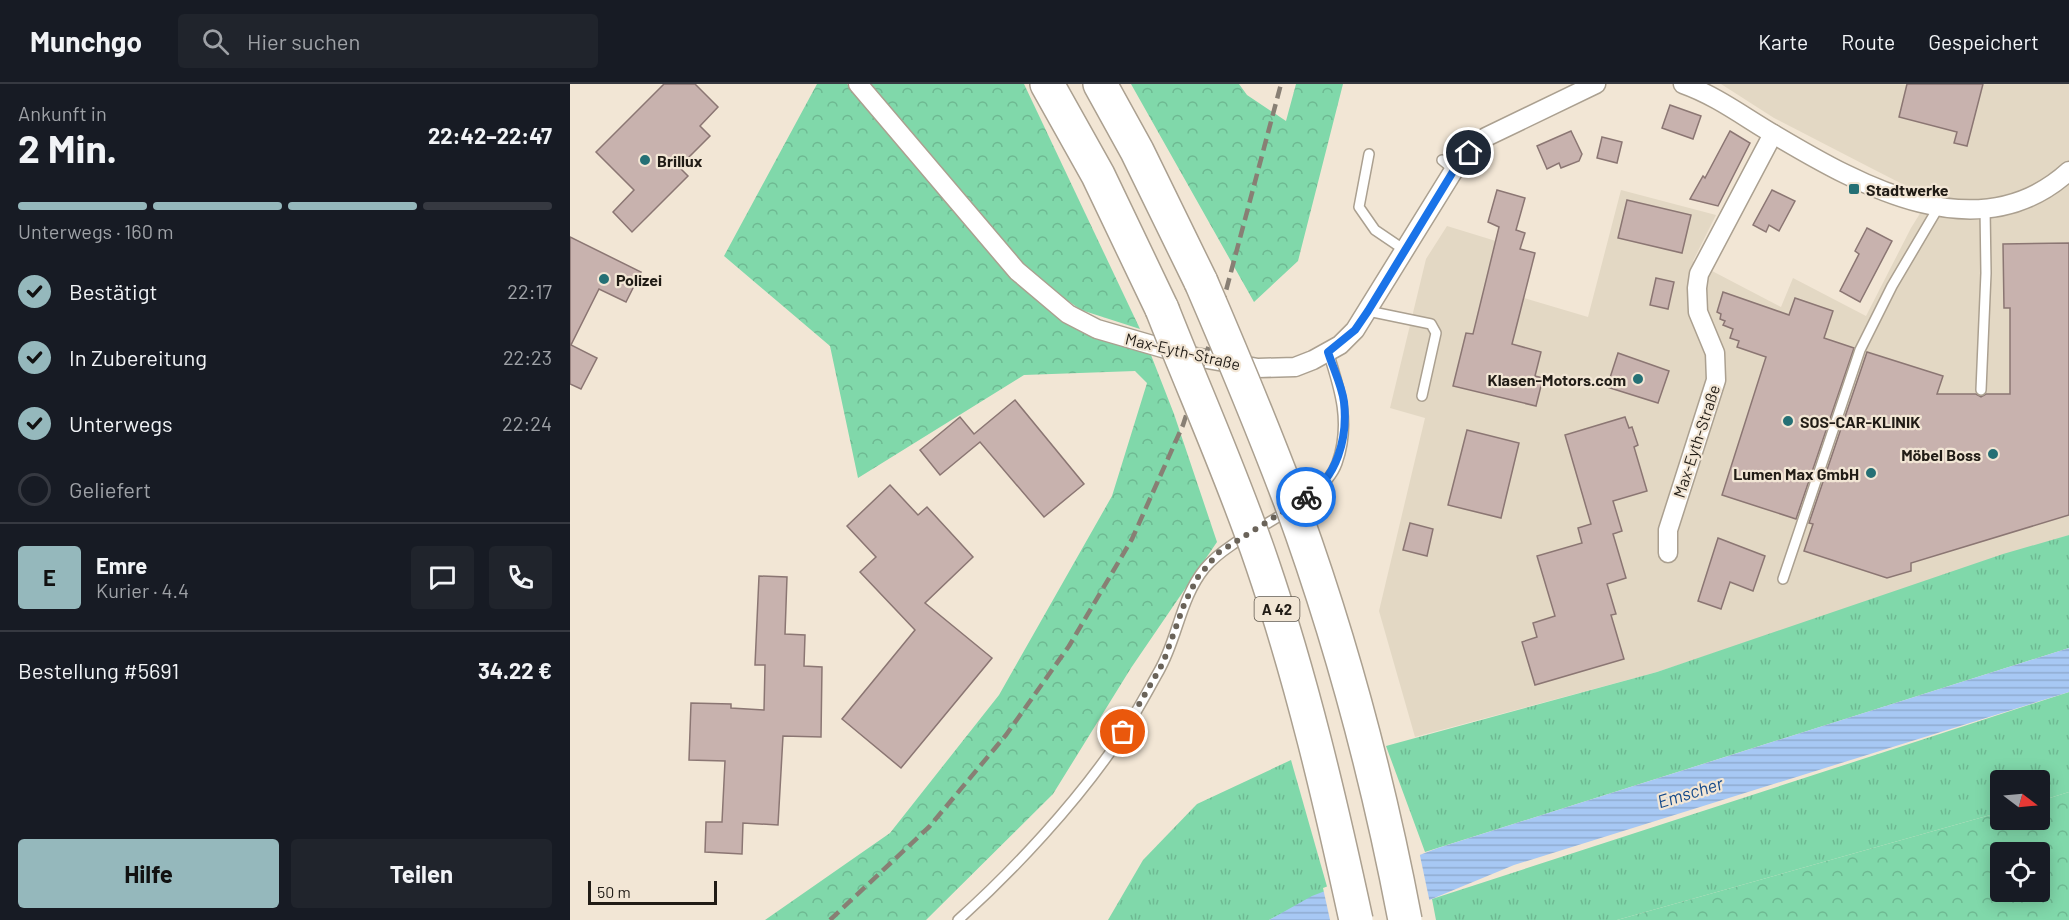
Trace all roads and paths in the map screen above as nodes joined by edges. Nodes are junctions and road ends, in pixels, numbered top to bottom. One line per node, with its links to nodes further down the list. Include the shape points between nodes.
1 (858, 84): 13 (street, Max-Eyth-Straße, via 1017,271 1077,320 1190,356 1258,368 1295,367)
2 (1047, 84): 19 (highway, A 42, bridge, via 1098,175 1161,309 1262,563 1319,754)
3 (1100, 84): 20 (highway, A 42, bridge, via 1201,282 1286,491 1329,618 1365,745)
4 (1596, 84): 11 (street, Max-Eyth-Straße, via 1486,137 1448,165)
5 (1683, 84): 6 (street, via 1706,93)
6 (1773, 134): 9 (street, via 1904,200); 16 (street, Max-Eyth-Straße, via 1700,274 1698,312 1715,353 1716,380 1668,530)
7 (1369, 154): 11 (lane, via 1359,207 1375,230)
8 (2069, 171): 10 (street, via 2023,200)
9 (1938, 208): 10 (street); 17 (lane, via 1860,350)
10 (1985, 208): 14 (lane)
11 (1406, 251): 12 (street, Max-Eyth-Straße)
12 (1368, 311): 13 (street, Max-Eyth-Straße, via 1355,330); 15 (lane, via 1431,324 1436,333)
13 (1328, 352): 18 (lane, via 1344,402 1337,463 1321,488 1218,553 1198,577 1163,663 1117,743 1044,835)
14 (1981, 390)
15 (1422, 396)
16 (1668, 553)
17 (1784, 579)
18 (958, 920)
19 (1356, 920)
20 (1405, 920)

